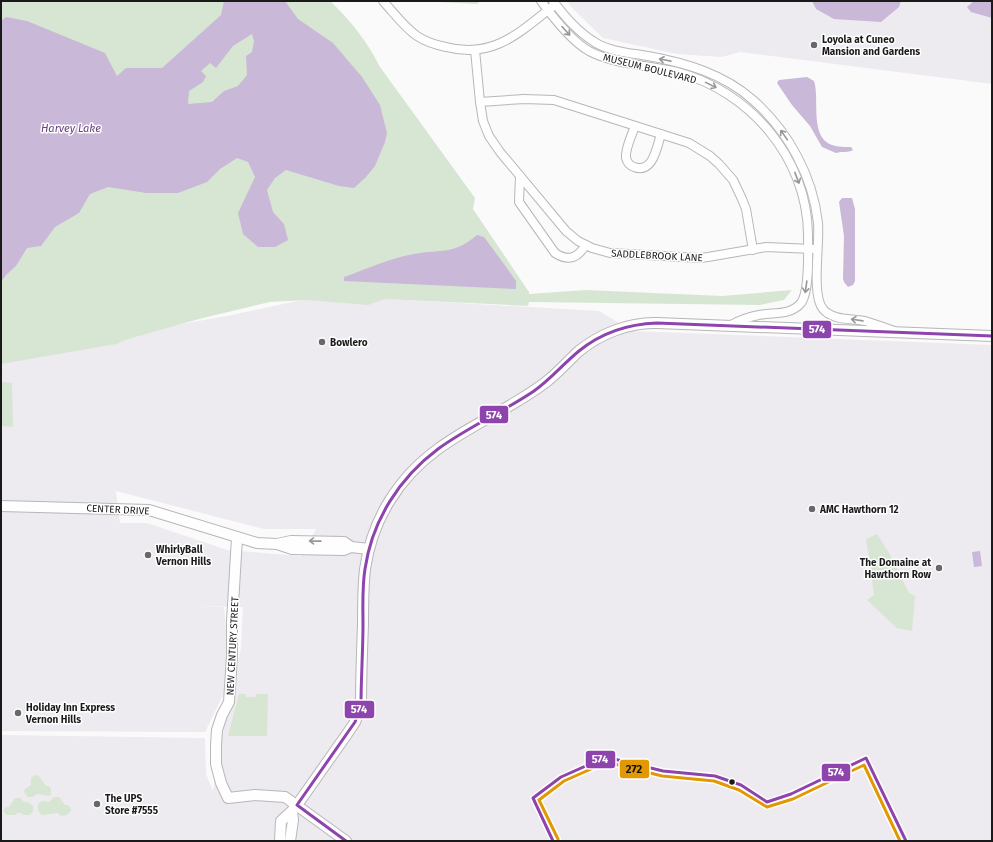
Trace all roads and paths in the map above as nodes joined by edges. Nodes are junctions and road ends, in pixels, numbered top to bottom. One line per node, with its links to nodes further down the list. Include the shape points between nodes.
1 (383, 1): 5 (street, via 417,36 454,49)
2 (541, 1): 4 (street, MUSEUM BOULEVARD)
3 (555, 3): 4 (street); 12 (street, MUSEUM BOULEVARD, one-way to 3, via 818,223 809,181 785,136 752,99 693,66 615,50 597,43 578,30)
4 (548, 10): 5 (street, via 514,37); 11 (street, MUSEUM BOULEVARD, one-way to 11, via 570,36 588,51 607,59 677,72 702,80 751,112 782,148 793,166 804,198 808,221)
5 (476, 50): 6 (street, SADDLEBROOK LANE)
6 (480, 102): 7 (street, via 554,100); 9 (street, SADDLEBROOK LANE, via 489,136)
7 (635, 126): 8 (street); 8 (street, via 626,153 626,161 631,166 638,168 650,164)
8 (661, 134): 13 (street, via 700,149 719,164 732,180 746,209)
9 (520, 176): 10 (street, SADDLEBROOK LANE, via 566,231); 10 (street, via 519,202 555,253 569,259 580,253)
10 (586, 245): 13 (street, SADDLEBROOK LANE, via 617,254 700,258)
11 (808, 248): 12 (street, SADDLEBROOK LANE); 13 (street, SADDLEBROOK LANE, via 766,247); 14 (street, MUSEUM BOULEVARD, one-way to 14, via 805,294 801,302 793,310 784,313 761,314)
12 (819, 249): 15 (street, MUSEUM BOULEVARD, one-way to 12, via 875,324 839,318 822,308 818,300 816,282)
13 (753, 250)
14 (731, 325): 15 (street); 19 (street, via 644,323 598,338 580,350 547,382 452,439 417,466 382,513)
15 (894, 332): 16 (street)
16 (992, 336)
17 (1, 506): 18 (street, CENTER DRIVE, via 150,510)
18 (237, 538): 19 (street, CENTER DRIVE, via 257,543 278,544 292,549); 20 (street, NEW CENTURY STREET, via 231,684 229,702 217,730 216,764 228,798 255,795 284,797)
19 (369, 549): 20 (street, via 363,601 360,712)
20 (295, 808): 21 (street, via 281,821); 22 (street); 23 (street)
21 (280, 841)
22 (290, 841)
23 (346, 841)

